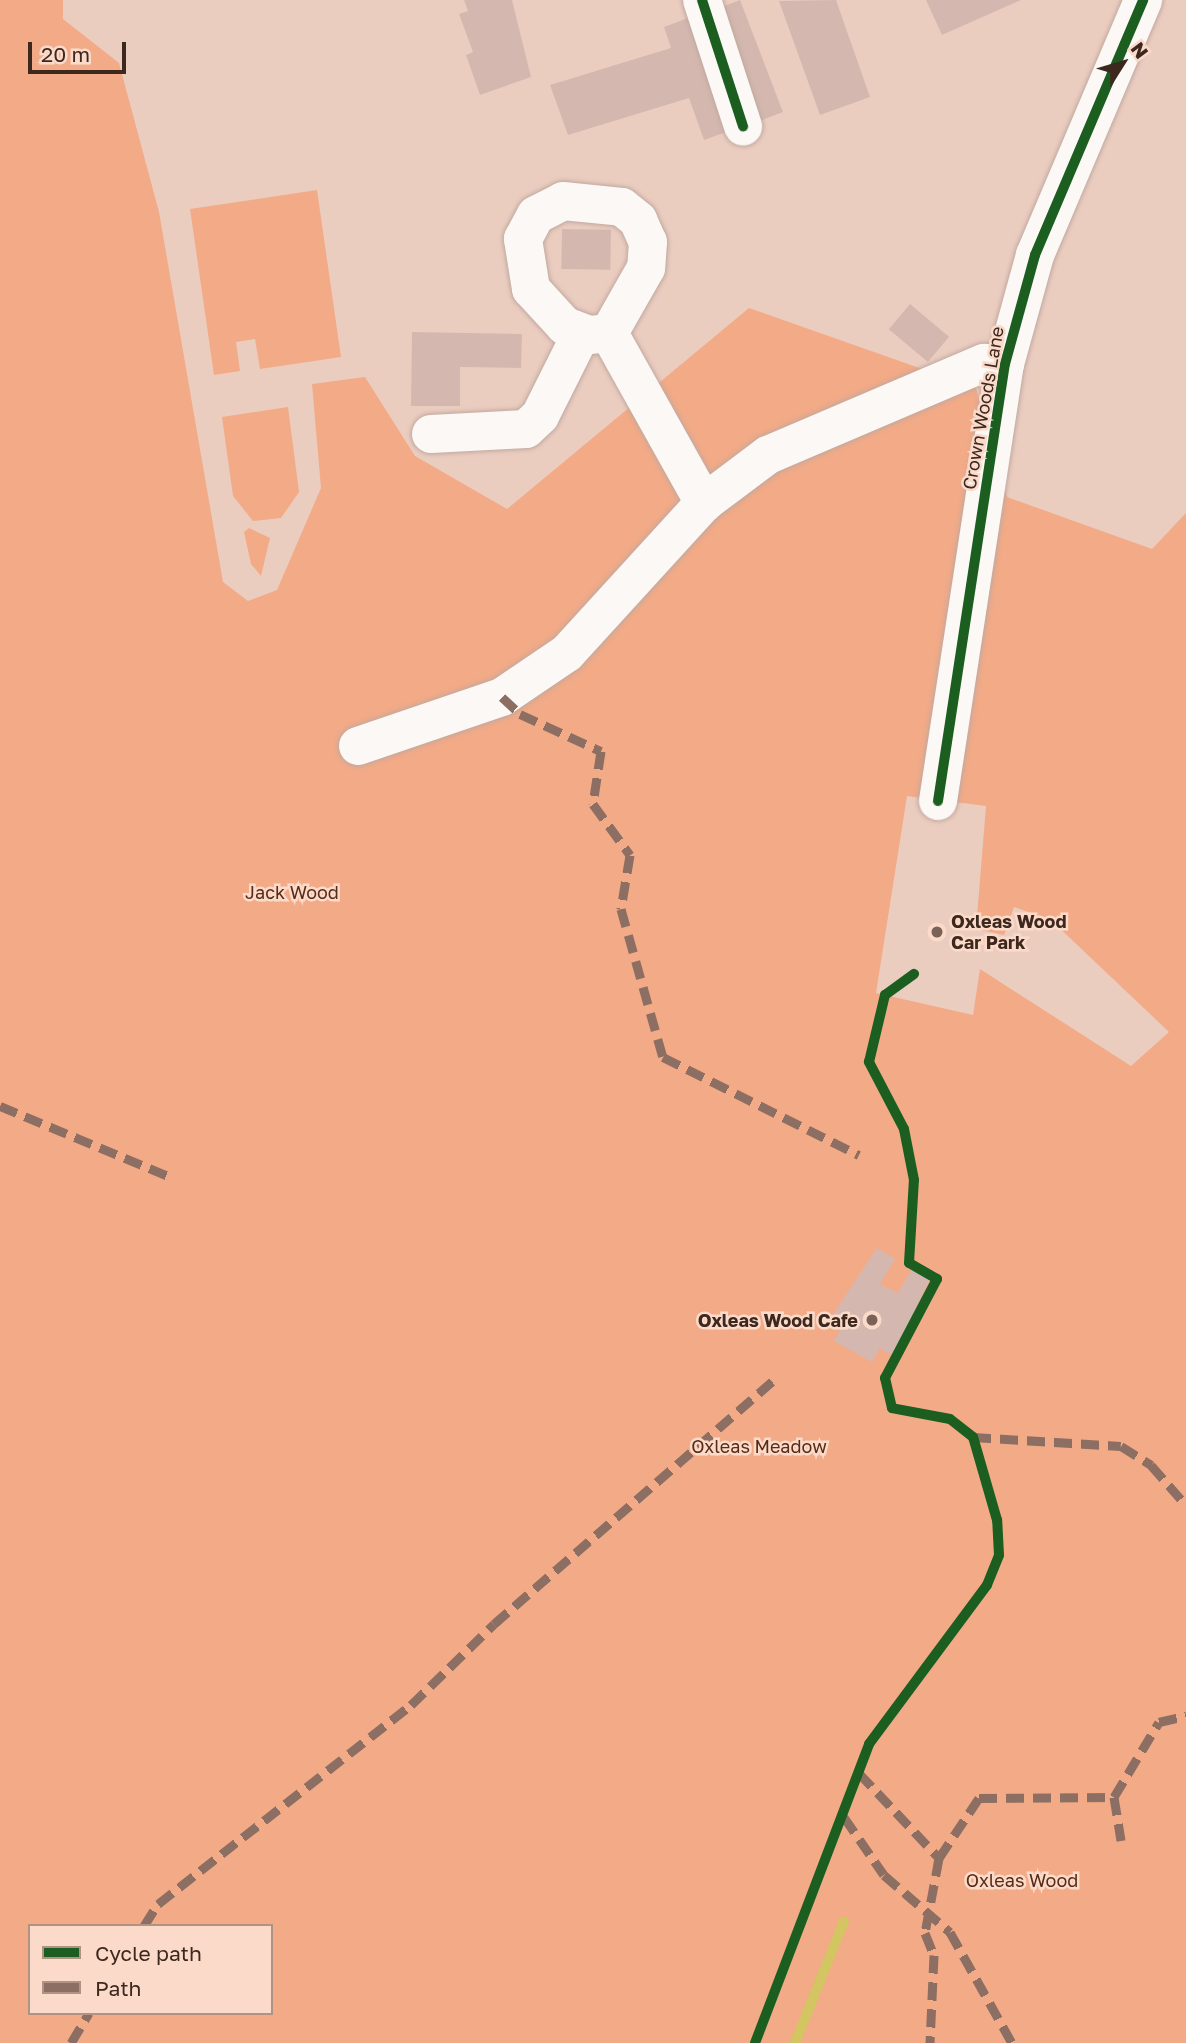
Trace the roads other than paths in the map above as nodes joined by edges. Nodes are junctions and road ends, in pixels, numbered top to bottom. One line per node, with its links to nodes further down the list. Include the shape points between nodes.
1 (702, 0): 3 (street)
2 (1143, 0): 4 (street, Crown Woods Lane, via 1035,256)
3 (743, 126)
4 (1005, 364): 6 (street, via 984,363 768,455); 8 (street, Crown Woods Lane)
5 (431, 434): 6 (street, via 526,429 540,416 595,333)
6 (704, 503): 7 (street, via 567,653 502,696)
7 (359, 746)
8 (939, 801)

